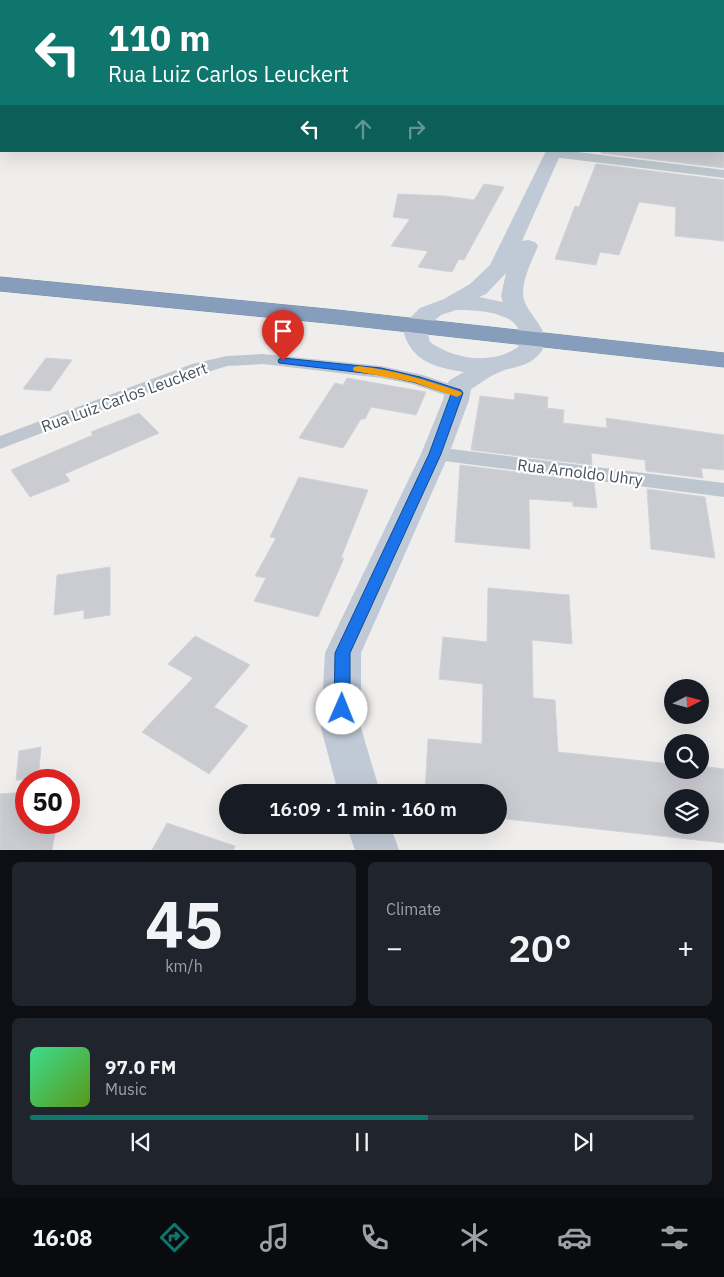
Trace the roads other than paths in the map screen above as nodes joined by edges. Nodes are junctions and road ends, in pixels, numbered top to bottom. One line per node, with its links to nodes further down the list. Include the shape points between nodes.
1 (562, 153): 2 (street); 5 (main road, via 499,268); 6 (main road, via 514,280 512,296)
2 (724, 174)
3 (0, 284): 4 (highway)
4 (346, 319): 5 (highway); 5 (highway)
5 (430, 328): 6 (highway); 6 (main road, via 476,303 507,310); 8 (main road, via 451,362); 9 (main road)
6 (528, 333): 7 (highway, via 639,352); 8 (main road, via 514,360)
7 (724, 360)
8 (494, 365): 9 (main road)
9 (458, 389): 10 (street, Rua Luiz Carlos Leuckert, via 381,372 263,358 228,362 166,379); 11 (main road)
10 (0, 442)
11 (435, 454): 12 (street, Rua Arnoldo Uhry); 13 (main road, via 343,653 341,728)
12 (724, 490)
13 (357, 784)
14 (371, 834): 15 (main road)
15 (377, 850)

